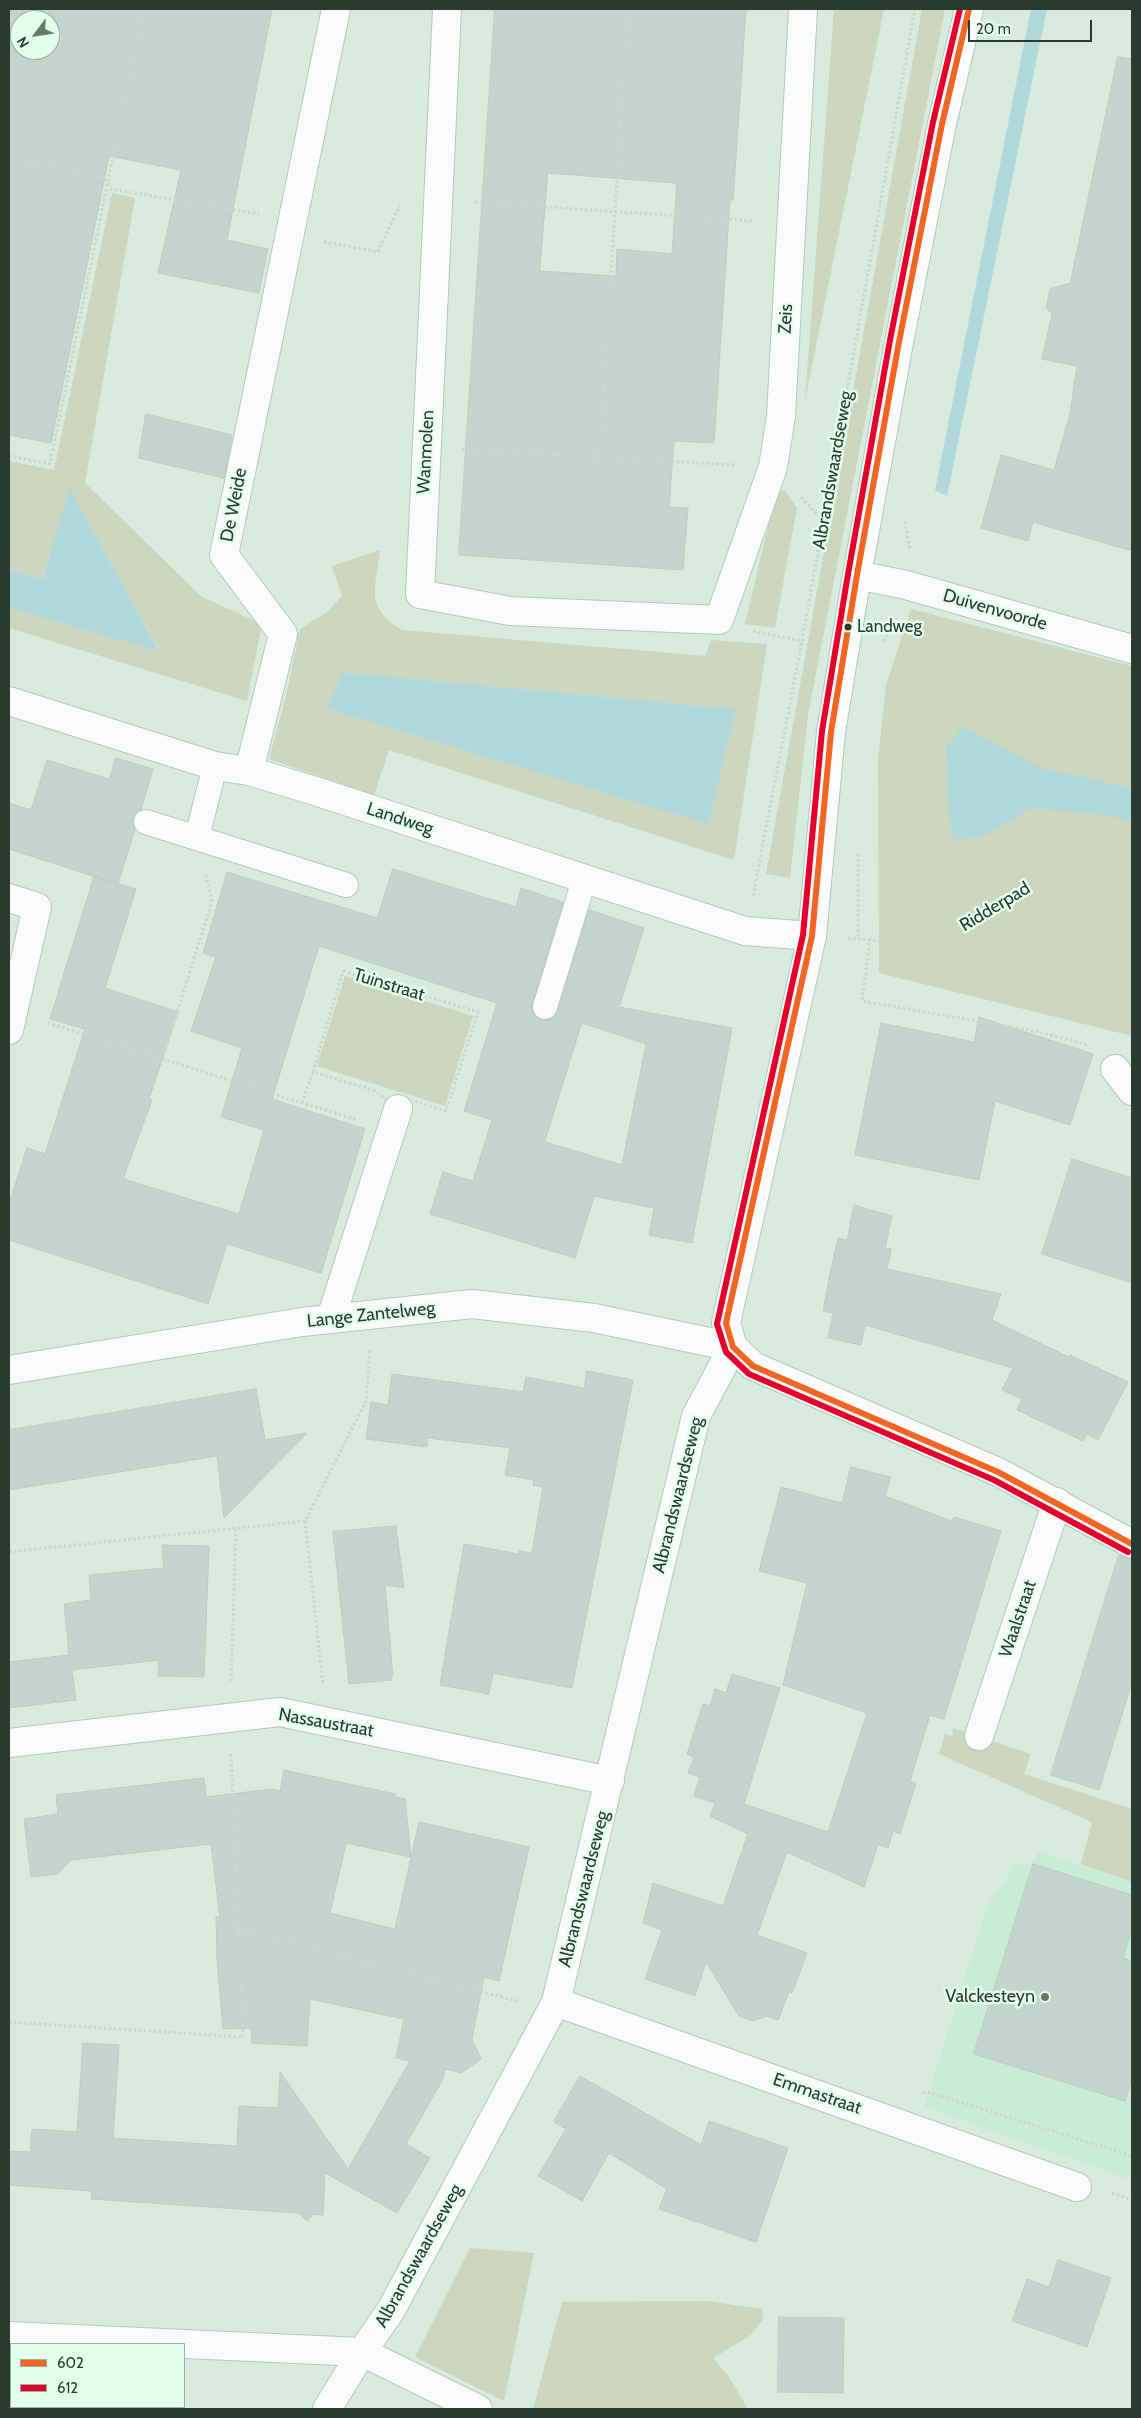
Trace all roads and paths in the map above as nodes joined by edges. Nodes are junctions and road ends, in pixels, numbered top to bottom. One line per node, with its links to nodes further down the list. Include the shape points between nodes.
1 (143, 9): 9 (path)
2 (336, 9): 13 (street)
3 (447, 9): 10 (street, Wanmolen)
4 (628, 9): 11 (path)
5 (803, 9): 12 (street, Zeis)
6 (915, 9): 18 (path, Albrandswaardseweg)
7 (969, 9): 19 (street, via 942,124)
8 (9, 158): 9 (path, via 106,178)
9 (109, 184): 13 (path, via 111,189); 15 (path, via 50,464)
10 (438, 199): 11 (path); 13 (path, via 404,198 378,252); 14 (street, Wanmolen)
11 (615, 212): 12 (path); 16 (path)
12 (791, 224): 17 (street, Zeis, via 781,416)
13 (290, 228): 25 (street, De Weide, via 224,555 283,634)
14 (426, 447): 16 (path); 20 (street, Wanmolen, via 420,594 510,611)
15 (9, 456)
16 (599, 457): 17 (path)
17 (773, 467): 18 (path); 20 (street, Zeis)
18 (824, 521): 21 (path, Albrandswaardseweg)
19 (857, 575): 22 (street, Duivenvoorde); 33 (street, via 831,732)
20 (719, 620): 21 (path, via 735,628)
21 (802, 640): 32 (path, Albrandswaardseweg)
22 (1132, 649)
23 (9, 700): 24 (street, Landweg)
24 (215, 766): 25 (street, Landweg); 27 (lane)
25 (249, 771): 28 (street, Landweg)
26 (146, 822): 27 (lane)
27 (197, 837): 30 (lane); 38 (path, via 212,902)
28 (584, 880): 32 (street, Landweg); 36 (lane)
29 (1132, 881): 35 (path, Ridderpad, via 1073,870 1040,880 938,941 916,944)
30 (346, 885)
31 (9, 898): 37 (street, via 37,907)
32 (745, 931): 33 (street, Landweg)
33 (812, 936): 46 (street, via 726,1323)
34 (858, 938): 35 (path, Ridderpad)
35 (870, 938): 39 (path, via 862,1001 1053,1036 1097,1048)
36 (545, 1007)
37 (12, 1021): 38 (path)
38 (162, 1059): 42 (path)
39 (1114, 1070): 41 (street)
40 (313, 1072): 42 (path); 43 (path, via 376,1091); 43 (path, Tuinstraat, via 343,970 478,1012 446,1111 418,1102)
41 (1132, 1091)
42 (302, 1104): 43 (path)
43 (394, 1120): 45 (street)
44 (373, 1314): 45 (street, Lange Zantelweg); 46 (street, Lange Zantelweg, via 472,1304 594,1318); 49 (path, via 366,1401)
45 (331, 1318): 47 (street, Lange Zantelweg)
46 (733, 1346): 48 (street, via 753,1366 998,1472); 57 (street, Albrandswaardseweg, via 696,1416)
47 (9, 1370)
48 (1057, 1502): 51 (street); 55 (street, Waalstraat)
49 (305, 1521): 50 (path); 54 (path)
50 (236, 1528): 52 (path); 53 (path)
51 (1132, 1544)
52 (9, 1552)
53 (229, 1718): 54 (street, Nassaustraat, via 280,1712); 56 (street, Nassaustraat); 58 (path)
54 (327, 1721): 57 (street, Nassaustraat)
55 (979, 1736)
56 (9, 1743)
57 (610, 1780): 59 (street, Albrandswaardseweg)
58 (239, 1929): 59 (path); 60 (path, via 243,2037)
59 (554, 2006): 61 (street, Emmastraat); 65 (street, Albrandswaardseweg, via 391,2310)
60 (9, 2022)
61 (1077, 2187)
62 (9, 2336): 63 (street)
63 (163, 2343)
64 (185, 2344): 65 (street)
65 (362, 2352): 66 (street, Albrandswaardseweg); 67 (street)
66 (327, 2409)
67 (478, 2409)

